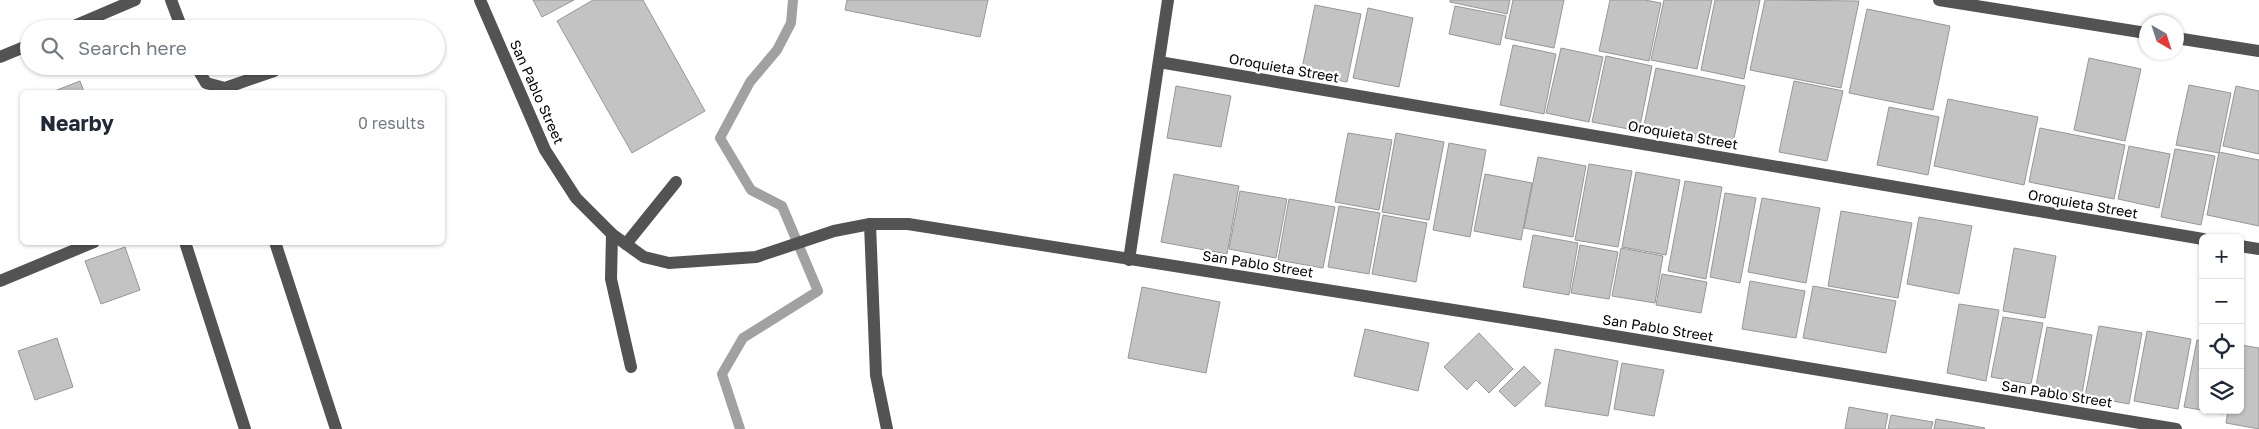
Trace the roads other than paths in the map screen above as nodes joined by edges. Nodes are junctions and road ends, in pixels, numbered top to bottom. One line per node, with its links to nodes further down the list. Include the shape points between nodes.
1 (135, 0): 6 (street)
2 (171, 0): 7 (street)
3 (480, 0): 19 (street, San Pablo Street, via 545,150 576,198)
4 (1168, 0): 13 (street)
5 (1939, 0): 8 (street)
6 (88, 20)
7 (179, 20)
8 (2139, 32)
9 (2184, 39): 11 (street)
10 (20, 49): 12 (street)
11 (2259, 51)
12 (0, 57)
13 (1159, 62): 20 (street, Oroquieta Street); 27 (street)
14 (201, 75): 16 (street, via 206,83)
15 (266, 75): 16 (street)
16 (226, 90)
17 (676, 182): 21 (street)
18 (870, 224): 21 (street, San Pablo Street, via 834,231 756,257 669,263 644,257); 27 (street, San Pablo Street, via 908,224); 32 (street, via 876,375)
19 (612, 234): 21 (street, San Pablo Street); 29 (street, via 610,279)
20 (2199, 238)
21 (626, 244)
22 (87, 245): 28 (street)
23 (186, 245): 30 (street)
24 (276, 245): 31 (street)
25 (2244, 247): 26 (street)
26 (2259, 249)
27 (1129, 260): 33 (street, San Pablo Street, via 1536,323)
28 (0, 281)
29 (631, 367)
30 (245, 429)
31 (336, 429)
32 (887, 429)
33 (2176, 429)

